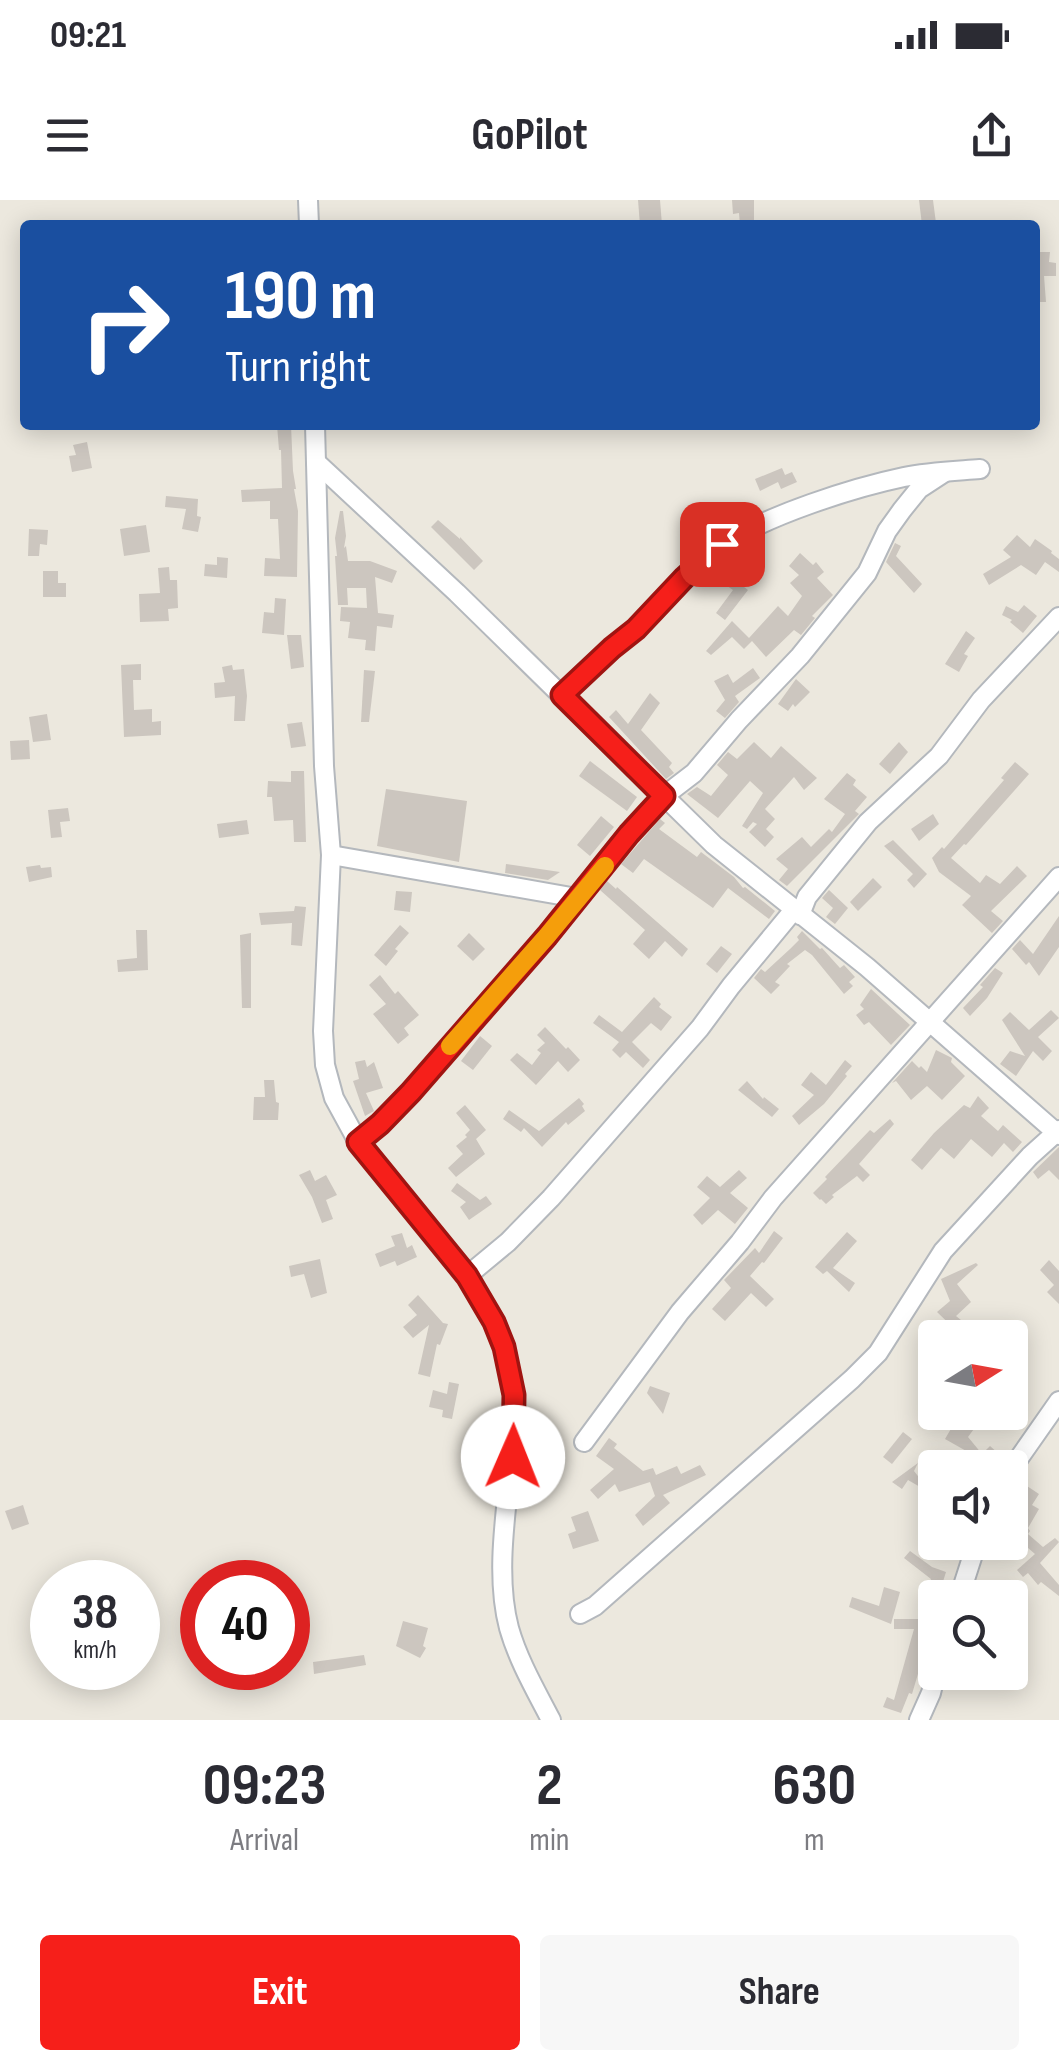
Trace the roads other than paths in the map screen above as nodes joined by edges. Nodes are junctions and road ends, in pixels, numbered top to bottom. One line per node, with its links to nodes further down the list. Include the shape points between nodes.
1 (315, 430): 2 (street)
2 (316, 462): 6 (street); 8 (street)
3 (980, 469): 4 (street)
4 (944, 472): 6 (street, via 820,502 722,544); 7 (street, via 902,510 866,573 800,656 694,773)
5 (1059, 618): 11 (street, via 939,756 868,822)
6 (562, 695): 7 (street)
7 (664, 796): 10 (street); 11 (street)
8 (331, 855): 10 (street); 14 (street, via 325,1066)
9 (1059, 876): 12 (street)
10 (577, 898): 14 (street, via 411,1092)
11 (796, 913): 12 (street); 15 (street, via 550,1198)
12 (930, 1022): 13 (street); 17 (street, via 773,1198)
13 (1058, 1133): 19 (street, via 943,1252 878,1353)
14 (358, 1142): 15 (street)
15 (467, 1276): 21 (street, via 504,1347 514,1395 504,1605)
16 (1059, 1401): 18 (street)
17 (584, 1442)
18 (1025, 1450)
19 (580, 1614)
20 (932, 1690): 22 (street)
21 (551, 1720)
22 (919, 1720)

